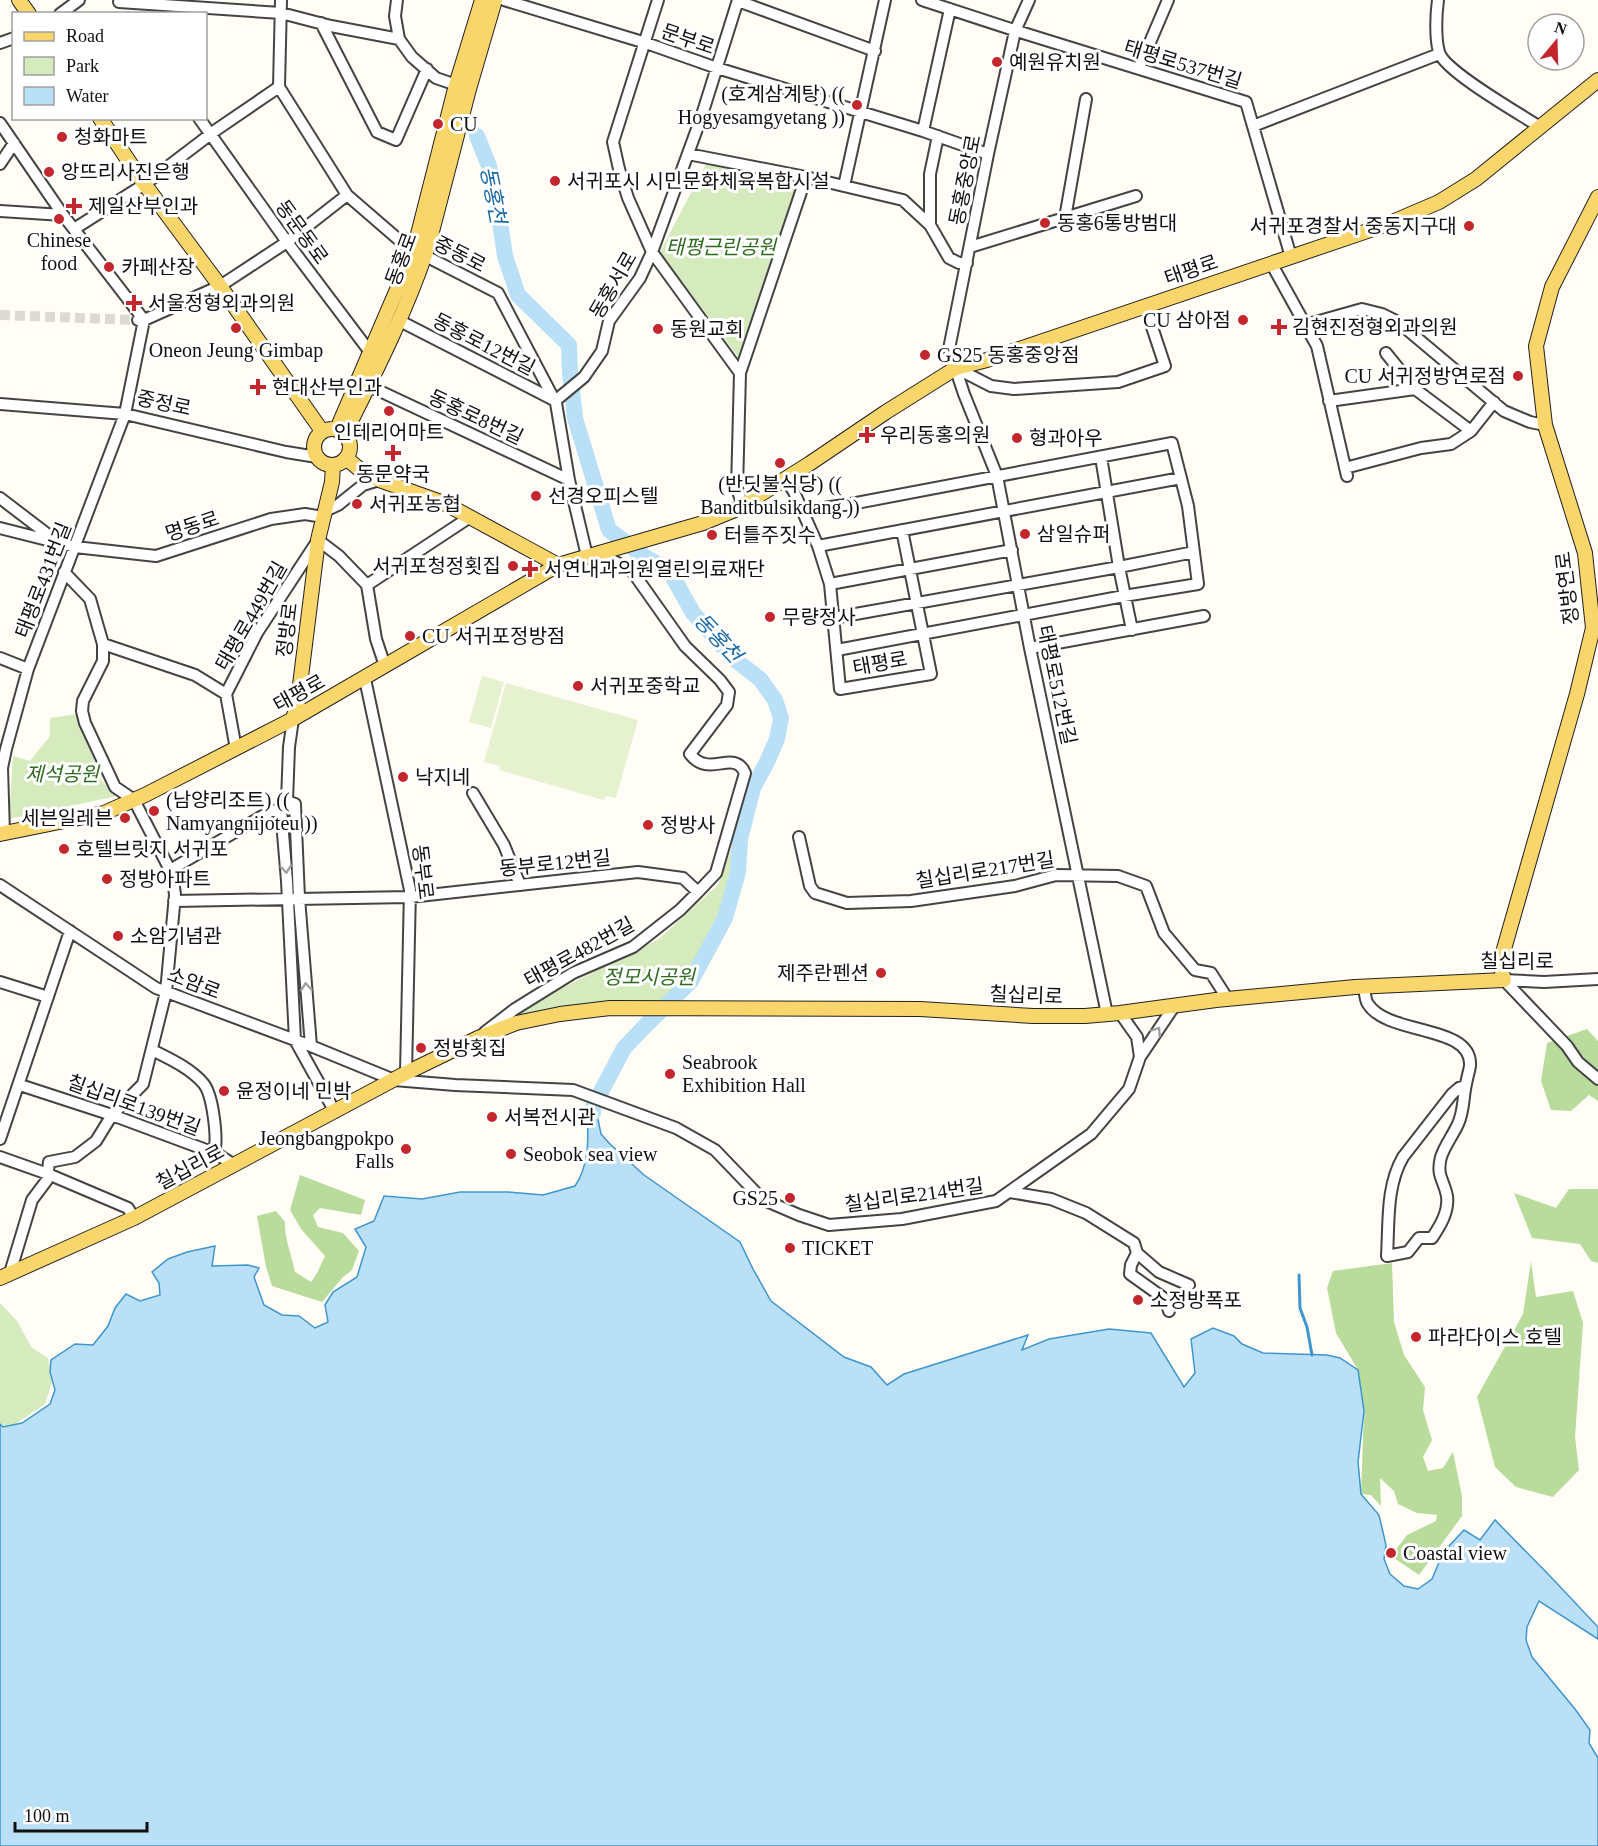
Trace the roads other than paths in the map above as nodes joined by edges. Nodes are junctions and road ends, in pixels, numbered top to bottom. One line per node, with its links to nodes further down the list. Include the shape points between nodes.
1 (79, 0): 16 (street)
2 (281, 0): 17 (street)
3 (397, 0): 20 (street)
4 (482, 0): 29 (main road, 동홍로)
5 (495, 0): 29 (main road, 동홍로)
6 (504, 0): 21 (street, 문부로)
7 (658, 0): 21 (street)
8 (885, 0): 22 (street)
9 (922, 0): 15 (street, 태평로537번길)
10 (1029, 0): 19 (street, 동홍중앙로)
11 (1168, 0): 25 (street)
12 (1438, 0): 23 (street)
13 (118, 1): 17 (street)
14 (738, 1): 22 (street, 동홍서로); 24 (street, 동홍서로)
15 (950, 9): 19 (street, 태평로537번길); 37 (street)
16 (63, 12)
17 (281, 12): 18 (street); 28 (street)
18 (321, 23): 20 (street); 26 (street, via 377,132 396,140)
19 (1015, 31): 25 (street, 태평로537번길); 42 (street, 동홍중앙로)
20 (399, 39): 26 (street)
21 (646, 43): 24 (street, 문부로); 57 (street, via 613,142 628,198)
22 (874, 51): 31 (street)
23 (1439, 54): 35 (street); 36 (street, via 1454,71)
24 (717, 68): 31 (street, 문부로); 41 (street, 동홍서로)
25 (1139, 68): 35 (street, 태평로537번길, via 1246,102)
26 (427, 69): 29 (street, via 436,78)
27 (1598, 80): 36 (main road, 태평로)
28 (279, 87): 38 (street); 47 (street, 중동로)
29 (462, 87): 58 (main road, 동홍로)
30 (1086, 99): 52 (street)
31 (861, 112): 37 (street, 문부로); 46 (street)
32 (101, 120): 45 (main road)
33 (201, 120): 38 (street, 동문동로)
34 (0, 123): 40 (street)
35 (1253, 126): 59 (street, 태평로537번길)
36 (1540, 127): 59 (main road, 태평로, via 1439,202)
37 (922, 131): 39 (street, 문부로)
38 (210, 134): 45 (street); 55 (street, 동문동로)
39 (938, 136): 42 (street, 문부로); 53 (street, via 930,174)
40 (14, 143): 43 (street); 51 (street)
41 (688, 154): 44 (street); 57 (street, 동홍서로)
42 (987, 154): 56 (street, 동홍중앙로)
43 (0, 164)
44 (806, 177): 46 (street); 70 (street)
45 (145, 184): 54 (street); 62 (main road)
46 (844, 186): 53 (street, via 903,200)
47 (347, 195): 55 (street); 58 (street, 중동로)
48 (1136, 196): 52 (street)
49 (1598, 197): 78 (main road, 정방연로, via 1552,286 1536,346)
50 (0, 211): 51 (street)
51 (63, 214): 54 (street)
52 (1065, 218): 56 (street)
53 (930, 225): 60 (street, via 949,258)
54 (74, 229): 64 (street)
55 (287, 242): 62 (street); 68 (street, 동문동로)
56 (970, 247): 60 (street, 동홍중앙로)
57 (652, 252): 70 (street); 73 (street, 동홍서로, via 640,278 609,321 602,351 584,377)
58 (419, 254): 65 (main road, 동홍로); 68 (main road, 동홍로); 73 (street, 중동로, via 498,293)
59 (1291, 257): 61 (main road, 태평로)
60 (967, 263): 69 (street, 동홍중앙로, via 949,349)
61 (1270, 263): 63 (main road, 태평로); 66 (street)
62 (220, 286): 64 (street); 79 (main road)
63 (1145, 306): 69 (main road, 태평로); 69 (street, via 1165,366 1118,382 1014,389 991,386)
64 (140, 320): 77 (street, 태평로431번길)
65 (398, 320): 68 (main road, 동홍로); 73 (street, 동홍로12번길)
66 (1305, 325): 74 (street, via 1317,346); 75 (street, via 1362,309 1382,314 1398,322)
67 (1386, 353): 72 (street)
68 (375, 358): 71 (main road, 동홍로); 80 (main road, 동홍로)
69 (956, 368): 86 (street, 태평로512번길); 88 (main road, 태평로)
70 (740, 373): 93 (street, via 737,489)
71 (369, 387): 80 (main road, 동홍로); 90 (street, 동홍로8번길)
72 (1415, 389): 74 (street); 81 (street)
73 (554, 400): 90 (street, 중동로)
74 (1329, 401): 81 (street, via 1346,472 1421,448 1451,444)
75 (1494, 402): 78 (street, via 1504,411); 81 (street)
76 (0, 404): 77 (street, 중정로)
77 (125, 414): 82 (street, 중정로); 102 (street, 태평로431번길)
78 (1545, 425): 146 (main road, 정방연로, via 1585,553 1593,628 1500,963)
79 (322, 431): 80 (main road); 82 (main road, via 314,444)
80 (341, 431): 84 (main road, via 350,444)
81 (1471, 431)
82 (317, 457): 85 (main road)
83 (1101, 457): 86 (street); 87 (street, via 1172,443); 91 (street)
84 (346, 458): 85 (main road); 89 (main road)
85 (333, 465): 96 (main road, 정방로)
86 (997, 476): 94 (street); 95 (street, 태평로512번길)
87 (1181, 478): 91 (street); 105 (street)
88 (786, 479): 93 (main road, 태평로); 94 (street, 태평로)
89 (379, 480): 96 (street, via 363,485); 97 (main road, via 444,503)
90 (568, 480): 106 (street, 중동로)
91 (1107, 492): 95 (street); 108 (street)
92 (0, 498): 101 (street)
93 (743, 505): 106 (main road, 태평로, via 703,523)
94 (802, 511): 103 (street, 태평로)
95 (1005, 512): 99 (street); 104 (street, 태평로512번길)
96 (324, 514): 100 (main road, 정방로); 102 (street, 명동로, via 271,519 156,556)
97 (470, 517): 107 (main road); 112 (street)
98 (0, 528): 101 (street, 명동로)
99 (902, 530): 103 (street); 109 (street)
100 (318, 540): 112 (street); 128 (street, 태평로449번길, via 257,633); 129 (main road, 정방로)
101 (58, 542): 102 (street, 명동로)
102 (75, 546): 110 (street, 태평로431번길)
103 (818, 546): 111 (street, 태평로)
104 (1012, 550): 109 (street); 113 (street, 태평로512번길)
105 (1194, 552): 108 (street); 114 (street, via 1198,584)
106 (597, 554): 107 (main road, 태평로); 140 (street, 태평로482번길, via 632,571 685,646 729,692 727,705 690,754 695,761 707,765 734,762 745,773 716,873)
107 (558, 566): 125 (main road, 태평로)
108 (1119, 567): 113 (street); 114 (street)
109 (910, 569): 111 (street); 115 (street)
110 (64, 572): 121 (street, via 90,599); 126 (street, 태평로431번길)
111 (830, 584): 118 (street, 태평로)
112 (367, 585): 125 (street)
113 (1017, 585): 115 (street); 116 (street, 태평로512번길)
114 (1125, 596): 116 (street); 119 (street)
115 (916, 603): 118 (street); 120 (street)
116 (1024, 615): 120 (street); 122 (street, 태평로512번길)
117 (1203, 616): 119 (street)
118 (833, 618): 123 (street, 태평로)
119 (1132, 630): 122 (street)
120 (922, 633): 123 (street); 123 (street, 태평로, via 931,674 840,689)
121 (103, 644): 128 (street, via 195,675); 132 (street, via 103,661 82,711 115,787)
122 (1030, 648): 137 (street, 태평로512번길)
123 (837, 650)
124 (0, 658): 126 (street)
125 (385, 666): 127 (main road, 태평로)
126 (28, 669): 134 (street, 태평로431번길, via 2,768)
127 (365, 679): 129 (main road, 태평로); 141 (street, 동부로)
128 (226, 694): 130 (street, 태평로449번길)
129 (293, 719): 130 (main road, 태평로); 133 (street, 정방로)
130 (236, 749): 132 (main road, 태평로)
131 (473, 793): 139 (street, via 504,845)
132 (134, 800): 134 (main road, 태평로, via 104,813); 136 (street)
133 (284, 806): 136 (street); 142 (street, 정방로)
134 (2, 834)
135 (799, 837): 137 (street, 칠십리로217번길, via 815,893 847,903 897,903 1015,886 1056,875)
136 (170, 870): 143 (street)
137 (1078, 876): 151 (street, 칠십리로217번길, via 1118,876 1146,886 1164,933 1195,970 1212,973); 153 (street, 태평로512번길)
138 (0, 885): 144 (street, 소암로)
139 (520, 885): 140 (street, 동부로12번길, via 638,872 683,878); 141 (street, 동부로12번길)
140 (698, 892): 154 (street, 태평로482번길, via 633,947 573,973 515,1009)
141 (410, 897): 142 (street); 159 (street, 동부로)
142 (293, 898): 143 (street); 155 (street, 정방로); 156 (street, 정방로, one-way to 142)
143 (174, 901): 149 (street)
144 (70, 931): 149 (street, 소암로); 150 (street)
145 (1598, 979): 146 (street, 칠십리로)
146 (1504, 980): 148 (main road, 칠십리로); 160 (street)
147 (0, 982): 150 (street)
148 (1364, 987): 151 (main road, 칠십리로); 162 (street, via 1367,1003 1382,1018 1461,1044 1470,1059)
149 (166, 992): 155 (street, 소암로); 157 (street)
150 (48, 997): 161 (street)
151 (1227, 999): 152 (main road, 칠십리로)
152 (1175, 1005): 153 (main road, 칠십리로); 158 (street, 칠십리로214번길, one-way to 152)
153 (1113, 1014): 154 (main road, 칠십리로, via 610,1008 516,1023); 158 (street, via 1137,1037)
154 (478, 1038): 159 (main road, 칠십리로)
155 (295, 1040): 156 (street, 소암로); 163 (street)
156 (311, 1046): 159 (street, 소암로)
157 (152, 1050): 164 (street, via 143,1084); 166 (street, via 177,1062 205,1085 214,1118)
158 (1140, 1057): 170 (street, 칠십리로214번길, via 1129,1089 1091,1134)
159 (400, 1076): 163 (main road, 칠십리로); 170 (street, 칠십리로214번길, via 465,1086 573,1090 676,1128 715,1150 762,1198 829,1225 902,1219 996,1201)
160 (1598, 1079)
161 (20, 1084): 164 (street, 칠십리로139번길); 165 (street)
162 (1465, 1086): 162 (street, via 1461,1116 1439,1169 1447,1196 1441,1225 1432,1238 1419,1238 1408,1252 1387,1256 1396,1168 1452,1094)
163 (335, 1112): 168 (main road, 칠십리로)
164 (112, 1115): 166 (street, 칠십리로139번길); 169 (street, via 96,1141 75,1157 49,1162)
165 (0, 1139)
166 (213, 1153): 168 (street, 칠십리로139번길)
167 (0, 1157): 169 (street)
168 (234, 1165): 171 (main road, 칠십리로)
169 (48, 1174): 171 (street, via 128,1208); 173 (street, via 32,1200)
170 (1010, 1192): 172 (street, 칠십리로214번길, via 1051,1200 1086,1213 1134,1243)
171 (134, 1218): 173 (main road, 칠십리로)
172 (1137, 1253): 174 (street, 칠십리로214번길, via 1159,1272); 175 (street, via 1130,1274 1165,1299)
173 (5, 1276)
174 (1189, 1285)
175 (1169, 1311)

